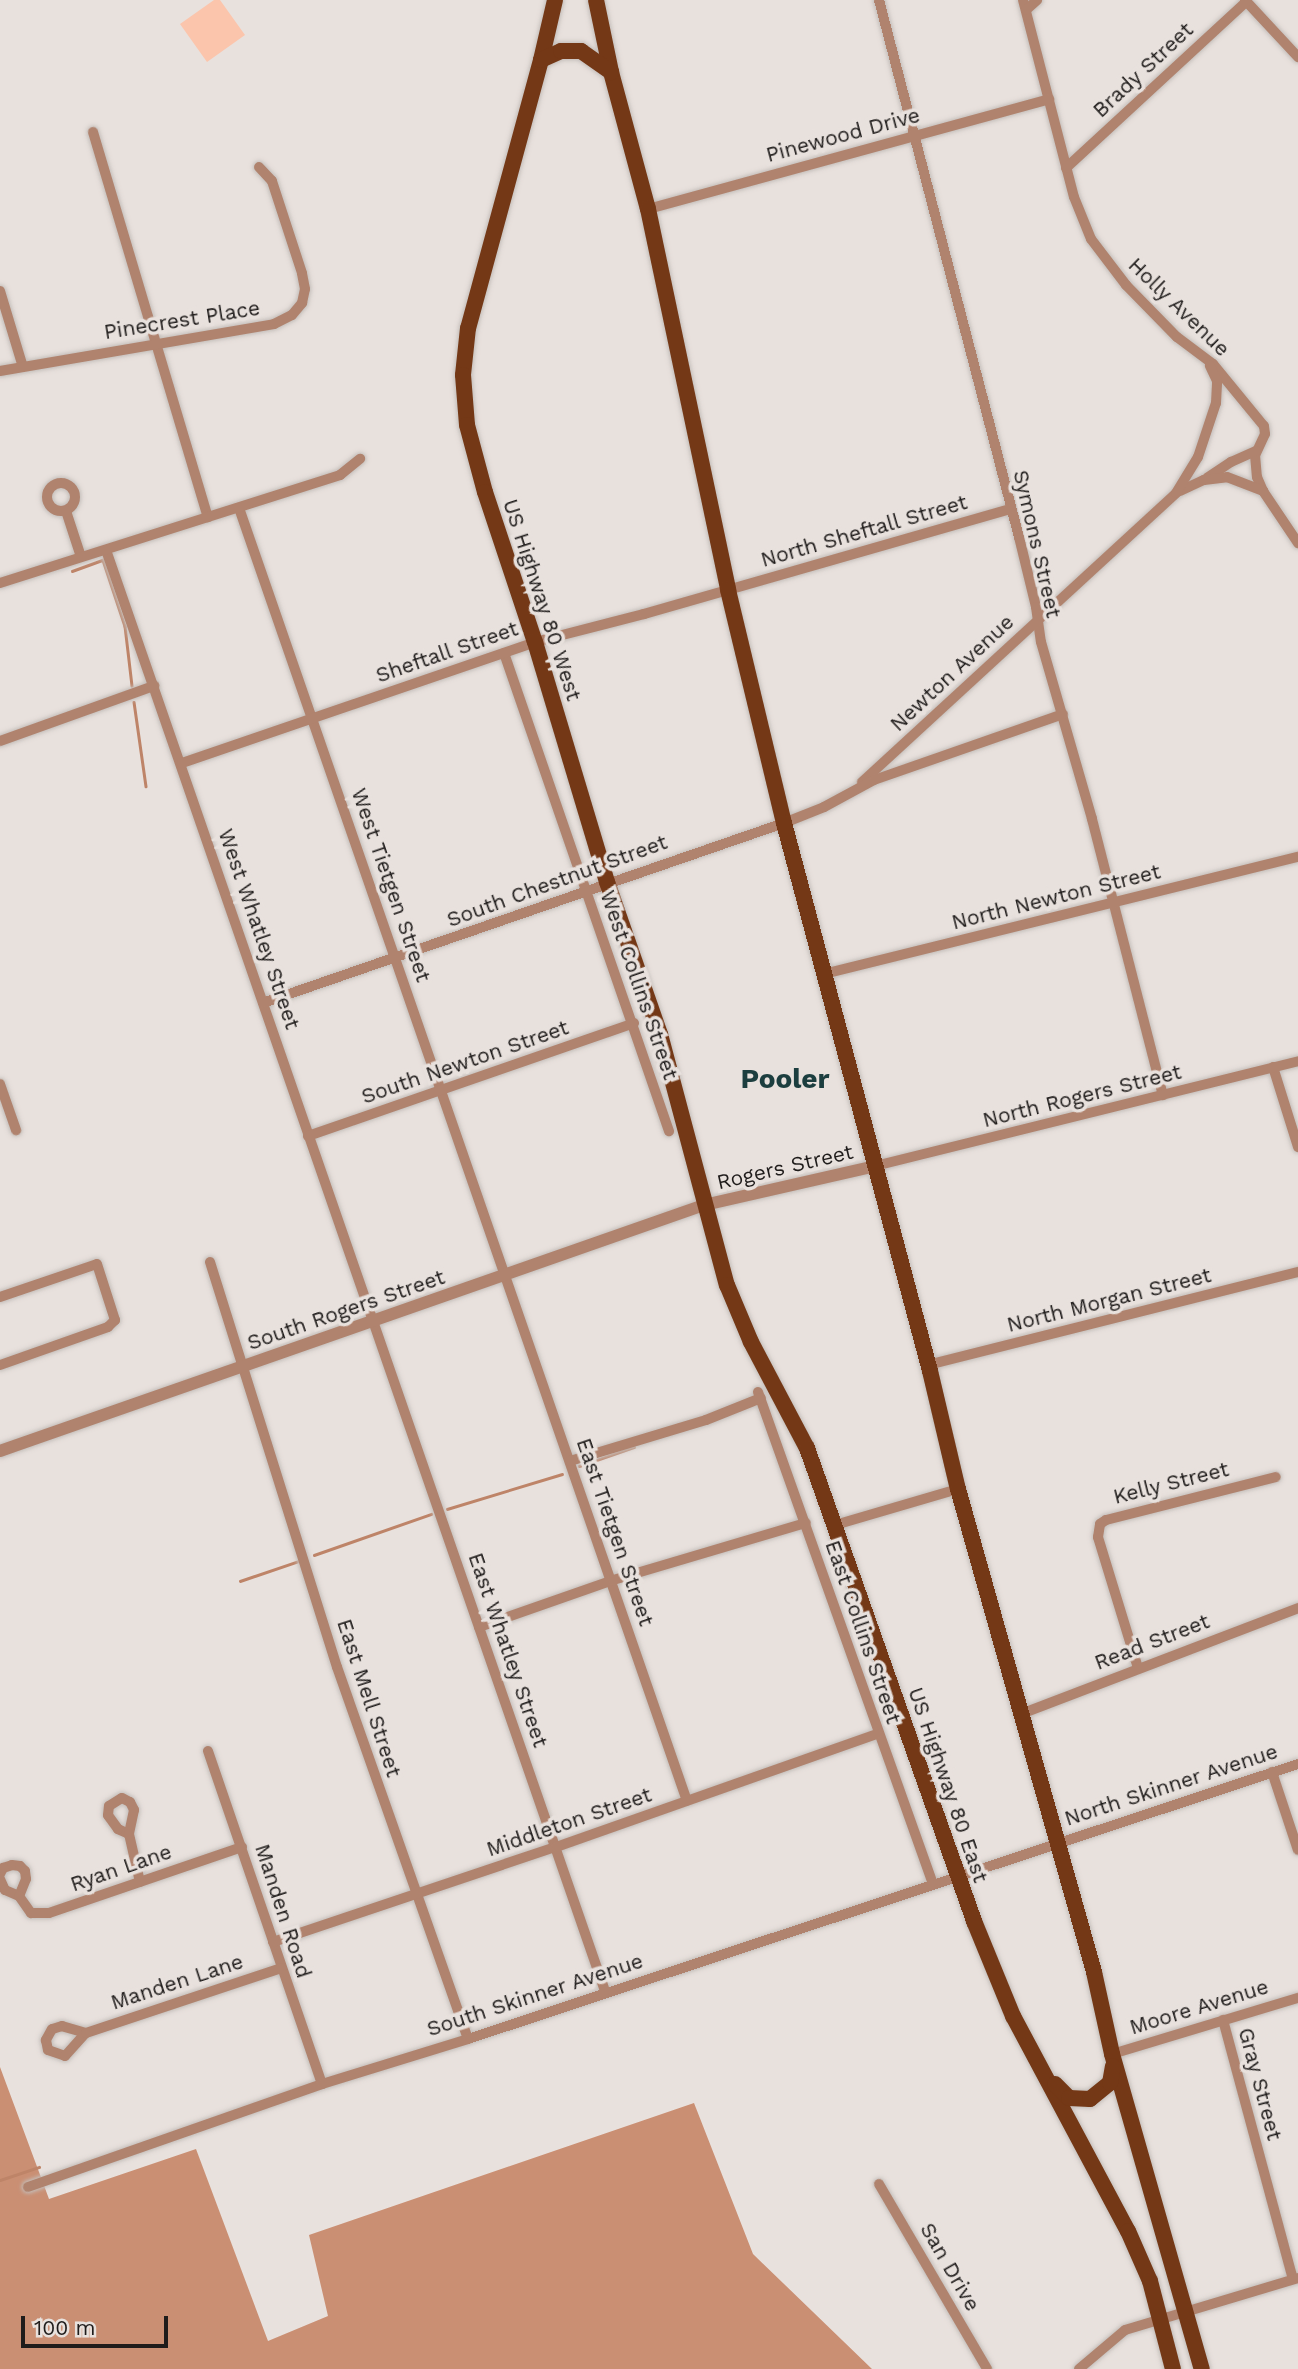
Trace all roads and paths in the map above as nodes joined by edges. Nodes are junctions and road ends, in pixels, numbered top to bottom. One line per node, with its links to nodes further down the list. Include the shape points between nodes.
1 (555, 0): 8 (main road, US Highway 80 West)
2 (596, 0): 9 (main road)
3 (879, 0): 12 (street, Symons Street)
4 (1037, 0): 6 (street)
5 (1246, 1): 7 (street); 14 (street, Brady Street)
6 (1025, 5): 10 (street, Holly Avenue)
7 (1298, 57)
8 (541, 60): 9 (main road, via 561,51 581,51); 36 (main road, US Highway 80 West, via 474,304 463,375 467,425 485,492)
9 (611, 72): 15 (main road)
10 (1049, 99): 12 (street, Pinewood Drive); 14 (street, Holly Avenue)
11 (93, 132): 17 (street)
12 (913, 136): 15 (street, Pinewood Drive); 27 (street, Symons Street)
13 (259, 167): 17 (street, Pinecrest Place, via 272,181 299,264 305,289 302,303 292,315 274,324)
14 (1066, 168): 18 (street, Holly Avenue, via 1079,214 1099,253)
15 (648, 209): 34 (main road)
16 (0, 291): 19 (street)
17 (156, 343): 19 (street, Pinecrest Place); 29 (street)
18 (1196, 352): 21 (street, Holly Avenue, via 1218,370 1264,426); 25 (street, Newton Avenue, via 1213,370 1217,398 1198,457)
19 (23, 367): 20 (street, Pinecrest Place)
20 (0, 371)
21 (1256, 451): 23 (street, Newton Avenue); 24 (street, Holly Avenue, via 1255,470)
22 (360, 459): 26 (street, via 340,475)
23 (1204, 480): 24 (street, Newton Avenue, via 1231,478); 25 (street, Newton Avenue)
24 (1263, 491): 30 (street, Holly Avenue)
25 (1176, 493): 35 (street, Newton Avenue)
26 (239, 508): 29 (street); 40 (street, West Tietgen Street)
27 (1010, 509): 34 (street, North Sheftall Street); 35 (street, Symons Street)
28 (66, 511): 32 (street)
29 (208, 517): 31 (street)
30 (1298, 543)
31 (106, 550): 32 (street); 38 (street, West Whatley Street)
32 (81, 557): 33 (street)
33 (0, 583)
34 (728, 590): 36 (street, Sheftall Street); 44 (main road)
35 (1037, 620): 39 (street, Symons Street); 43 (street, Newton Avenue)
36 (535, 642): 37 (street, Sheftall Street); 46 (main road, US Highway 80 West)
37 (503, 653): 40 (street, Sheftall Street); 47 (street, West Collins Street)
38 (154, 686): 41 (street); 42 (street, West Whatley Street)
39 (1063, 714): 43 (street, South Chestnut Street); 48 (street, Symons Street)
40 (313, 720): 42 (street, Sheftall Street); 49 (street, West Tietgen Street)
41 (0, 741)
42 (182, 763): 51 (street, West Whatley Street)
43 (846, 794): 44 (street, South Chestnut Street)
44 (783, 823): 46 (street, South Chestnut Street); 50 (main road)
45 (1298, 856): 48 (street, North Newton Street)
46 (607, 882): 47 (street, South Chestnut Street); 63 (main road, US Highway 80 West, via 680,1101)
47 (585, 889): 49 (street, South Chestnut Street); 52 (street, West Collins Street)
48 (1114, 902): 50 (street, North Newton Street); 57 (street, Symons Street)
49 (396, 957): 51 (street, South Chestnut Street); 56 (street, West Tietgen Street)
50 (824, 974): 62 (main road)
51 (263, 1003): 60 (street, West Whatley Street)
52 (634, 1023): 56 (street, South Newton Street); 59 (street, West Collins Street)
53 (1298, 1061): 54 (street, North Rogers Street)
54 (1273, 1067): 57 (street, North Rogers Street); 61 (street)
55 (0, 1084): 58 (street)
56 (442, 1090): 60 (street, South Newton Street); 66 (street, West Tietgen Street)
57 (1163, 1095): 62 (street, North Rogers Street)
58 (16, 1130)
59 (668, 1131)
60 (308, 1136): 68 (street, West Whatley Street)
61 (1298, 1147)
62 (875, 1166): 63 (street, Rogers Street); 70 (main road)
63 (704, 1205): 66 (street, South Rogers Street); 77 (main road, US Highway 80 East, via 727,1285 751,1342 807,1448)
64 (210, 1262): 71 (street, East Mell Street)
65 (1298, 1272): 70 (street, North Morgan Street)
66 (505, 1276): 68 (street, South Rogers Street); 73 (street, East Tietgen Street)
67 (0, 1297): 69 (street, via 97,1264 115,1320 108,1327)
68 (374, 1321): 71 (street, South Rogers Street); 80 (street, East Whatley Street)
69 (0, 1365)
70 (928, 1365): 75 (main road)
71 (245, 1366): 72 (street, South Rogers Street); 97 (street, East Mell Street, via 337,1667)
72 (0, 1451)
73 (570, 1461): 76 (street, East Collins Street, via 706,1420 759,1395); 78 (street, East Tietgen Street)
74 (1276, 1477): 81 (street, Kelly Street, via 1100,1524 1098,1537)
75 (958, 1489): 77 (street); 82 (main road)
76 (806, 1523): 78 (street); 83 (street, East Collins Street)
77 (835, 1525): 94 (main road, US Highway 80 East)
78 (613, 1580): 80 (street); 87 (street, East Tietgen Street)
79 (1298, 1608): 81 (street, Read Street)
80 (479, 1627): 91 (street, East Whatley Street)
81 (1138, 1668): 82 (street, Read Street)
82 (1021, 1714): 89 (main road)
83 (877, 1734): 87 (street, Middleton Street); 96 (street, East Collins Street)
84 (208, 1751): 90 (street, Manden Road)
85 (1298, 1764): 86 (street, North Skinner Avenue)
86 (1272, 1772): 89 (street, North Skinner Avenue); 92 (street)
87 (687, 1801): 91 (street, Middleton Street)
88 (129, 1834): 95 (street)
89 (1056, 1843): 94 (street, South Skinner Avenue); 106 (main road, via 1094,1972)
90 (242, 1847): 95 (street, Ryan Lane); 99 (street, Manden Road)
91 (556, 1847): 97 (street, Middleton Street); 101 (street, East Whatley Street)
92 (1298, 1850)
93 (0, 1876): 98 (street, Ryan Lane, via 5,1889); 98 (street, Ryan Lane, via 3,1868 12,1864 26,1871)
94 (958, 1877): 96 (street, South Skinner Avenue); 107 (main road, US Highway 80 East, via 1013,2016)
95 (140, 1882): 98 (street, Ryan Lane, via 49,1913 31,1913)
96 (933, 1884): 101 (street, South Skinner Avenue)
97 (415, 1895): 99 (street, Middleton Street); 105 (street, East Mell Street)
98 (19, 1896)
99 (273, 1941): 100 (street, Manden Road)
100 (281, 1968): 104 (street, Manden Lane); 108 (street, Manden Road)
101 (605, 1992): 105 (street, South Skinner Avenue)
102 (1298, 1998): 103 (street, Moore Avenue)
103 (1223, 2020): 106 (street, Moore Avenue); 111 (street, Gray Street)
104 (86, 2033)
105 (468, 2039): 108 (street, South Skinner Avenue)
106 (1112, 2054): 107 (main road, via 1110,2083 1082,2101 1062,2094); 112 (main road)
107 (1038, 2063): 113 (main road, US Highway 80 East, via 1128,2231 1150,2281)
108 (322, 2084): 110 (street, South Skinner Avenue)
109 (879, 2184): 114 (street, San Drive)
110 (28, 2187)
111 (1296, 2279): 112 (street)
112 (1186, 2313): 113 (street); 117 (main road)
113 (1160, 2322): 115 (street, via 1125,2330); 116 (main road, US Highway 80 East)
114 (987, 2369)
115 (1079, 2369)
116 (1173, 2369)
117 (1202, 2369)

